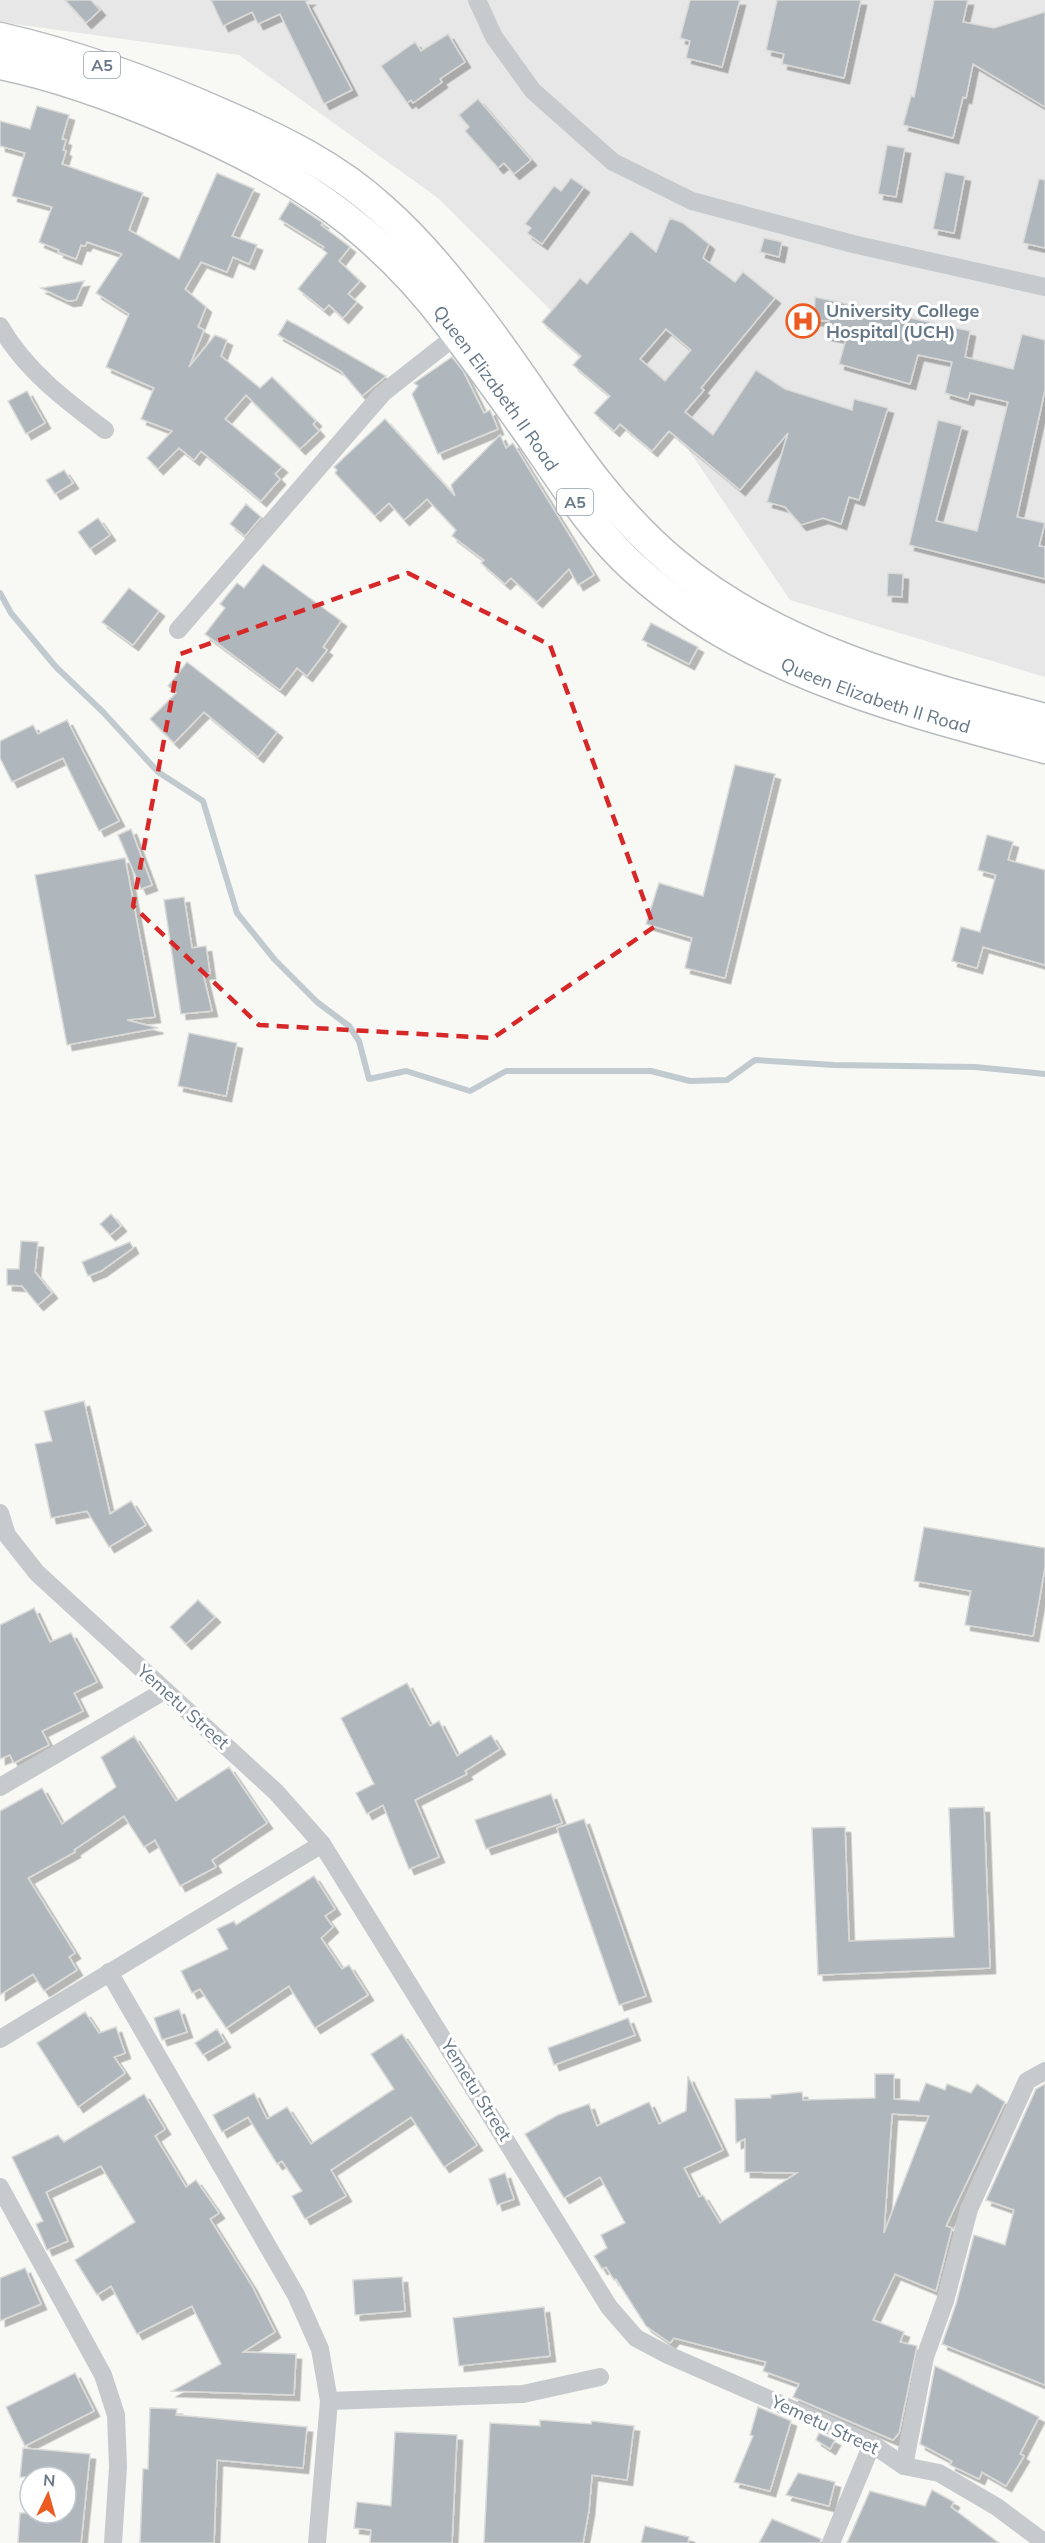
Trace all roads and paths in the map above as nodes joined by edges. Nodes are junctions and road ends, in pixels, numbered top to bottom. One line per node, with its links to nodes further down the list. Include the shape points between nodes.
1 (477, 0): 4 (street, via 494,37 522,78 613,162 693,201 853,244)
2 (0, 38): 9 (highway, Queen Elizabeth II Road / A5, via 55,50 119,71 282,140 336,174 381,207 426,254 470,305 615,508 675,564 749,614 818,649 892,677)
3 (0, 64): 6 (highway, Queen Elizabeth II Road / A5, via 110,94 269,166 323,199 361,229 406,271)
4 (1045, 287)
5 (0, 326): 7 (street, via 33,371)
6 (457, 335): 8 (street, via 383,393); 9 (highway, Queen Elizabeth II Road / A5, via 580,508 636,570 745,646 817,679 884,704)
7 (105, 430)
8 (178, 630)
9 (948, 708): 10 (highway, Queen Elizabeth II Road / A5); 11 (highway, Queen Elizabeth II Road / A5)
10 (1045, 719)
11 (1045, 748)
12 (0, 1513): 13 (street, Yemetu Street, via 7,1534 37,1573)
13 (164, 1691): 14 (street); 15 (street, Yemetu Street, via 276,1792)
14 (0, 1787)
15 (322, 1844): 16 (street); 22 (street, Yemetu Street, via 609,2307 636,2338)
16 (109, 1972): 17 (street); 21 (street, via 296,2295 320,2349)
17 (0, 2039)
18 (1045, 2071): 23 (street, via 1027,2081 969,2209 945,2301 925,2357)
19 (0, 2187): 24 (street, via 104,2375 116,2415 118,2467)
20 (600, 2377): 21 (street, via 523,2394)
21 (328, 2401): 25 (street)
22 (872, 2444): 23 (street, Yemetu Street); 26 (street)
23 (904, 2466): 27 (street, Yemetu Street, via 939,2473 997,2507)
24 (113, 2543)
25 (317, 2543)
26 (831, 2543)
27 (1045, 2543)

